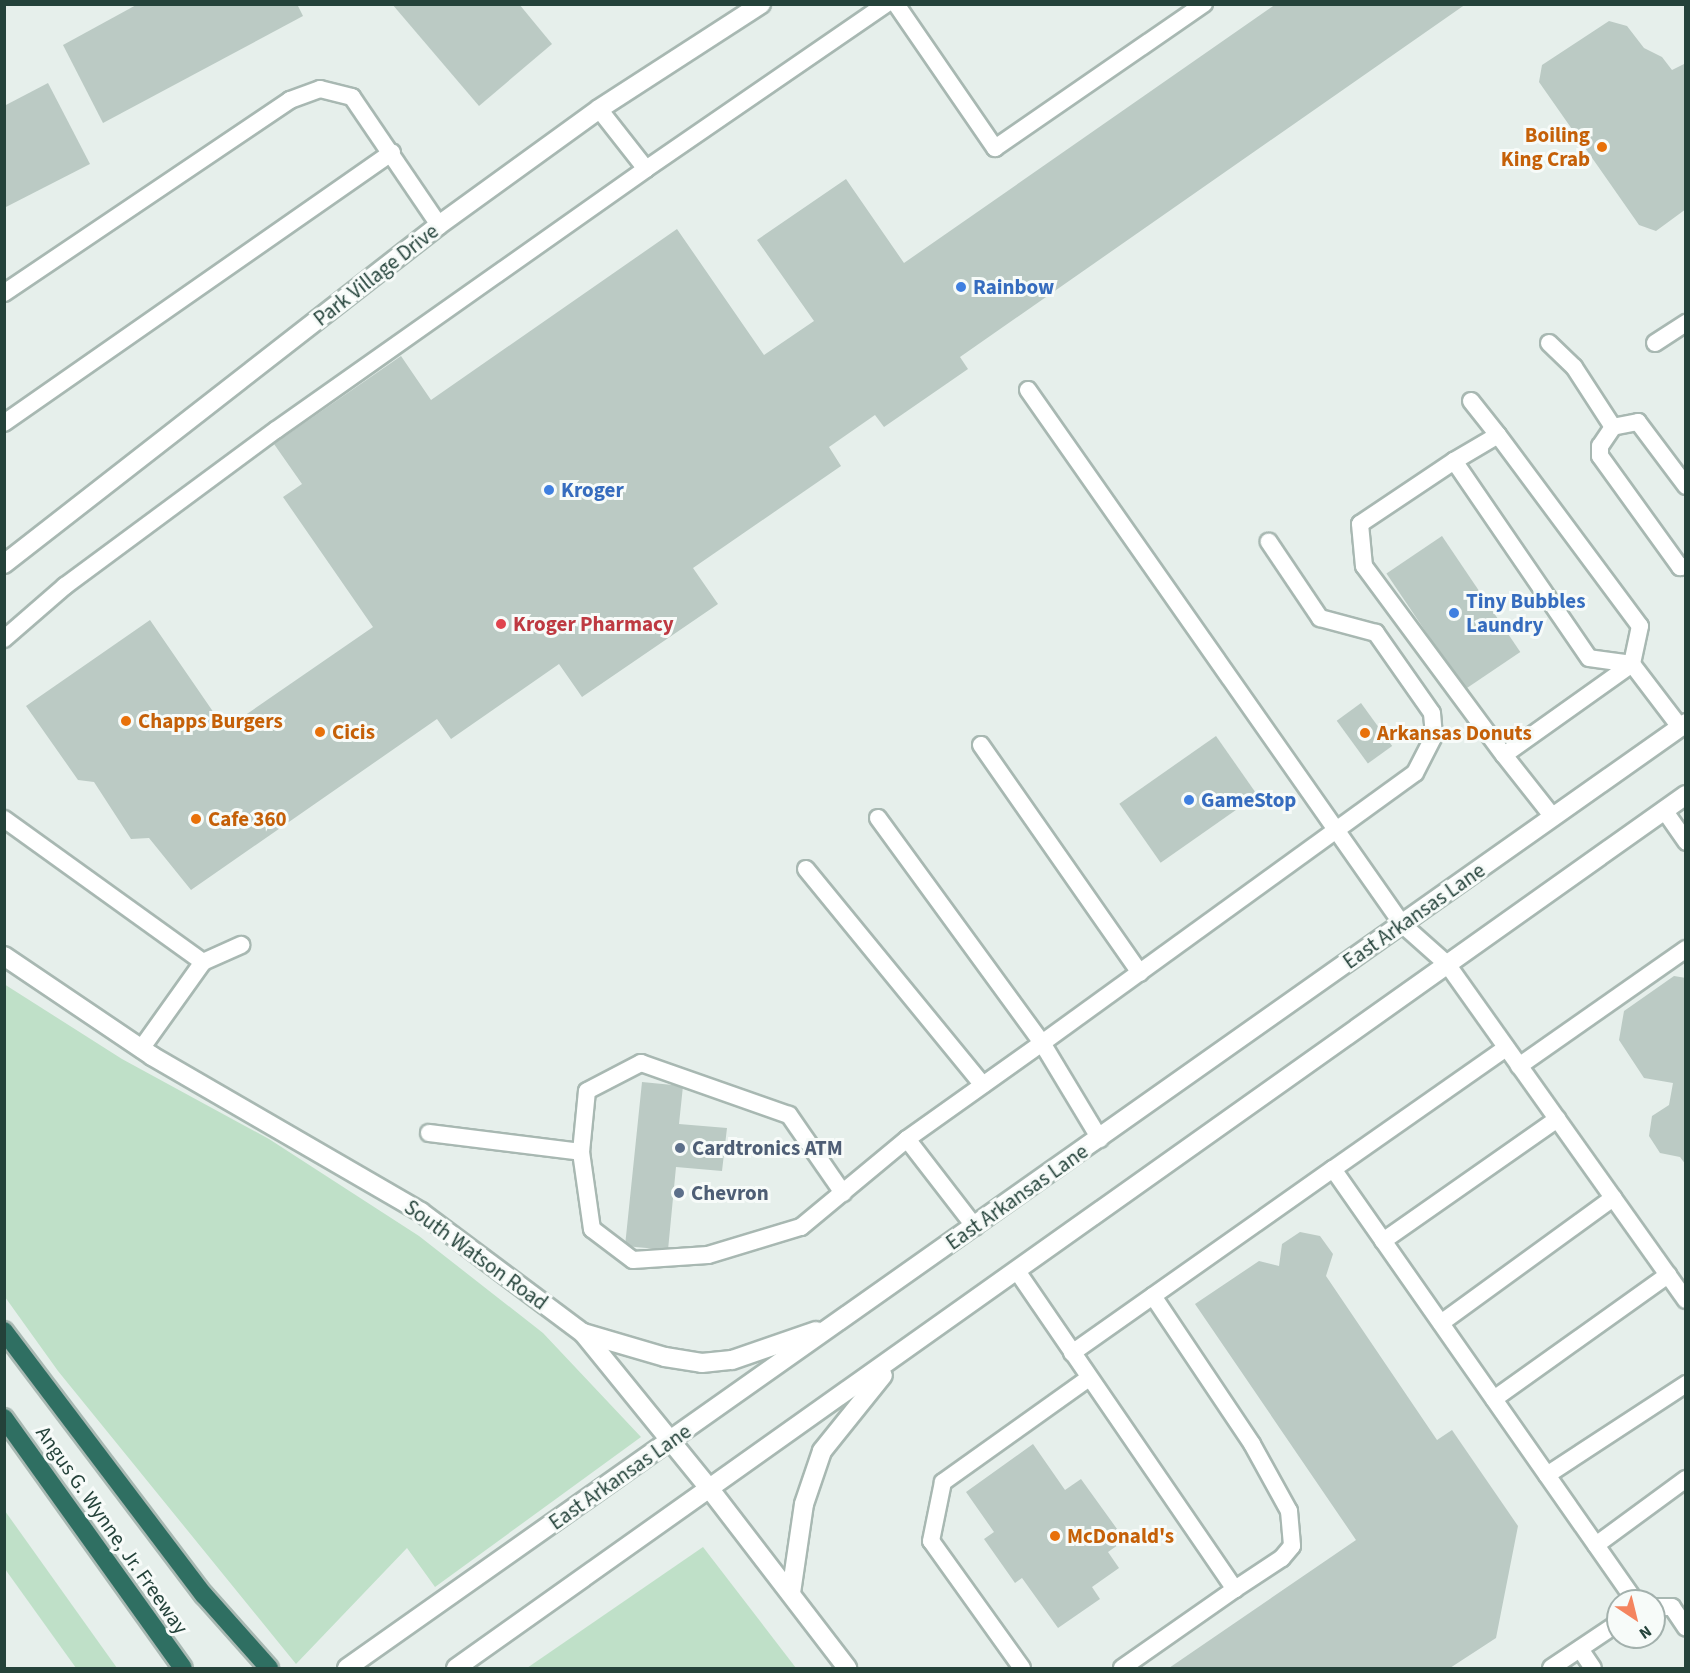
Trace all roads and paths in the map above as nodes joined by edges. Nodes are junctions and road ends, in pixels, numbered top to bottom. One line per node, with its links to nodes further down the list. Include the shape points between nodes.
1 (761, 4): 5 (main road, Park Village Drive)
2 (886, 4): 7 (lane)
3 (896, 4): 4 (lane, via 995,148)
4 (1204, 4)
5 (599, 109): 7 (lane); 8 (main road, Park Village Drive)
6 (392, 152): 8 (lane); 9 (lane, via 352,96 320,89 290,100); 15 (lane)
7 (646, 169): 23 (lane, via 276,430 65,586)
8 (439, 225): 21 (main road, Park Village Drive)
9 (4, 293)
10 (1686, 323): 12 (lane)
11 (1550, 343): 16 (lane, via 1574,367)
12 (1655, 343)
13 (1028, 390): 33 (lane)
14 (1472, 400): 17 (lane)
15 (4, 423)
16 (1613, 427): 19 (lane, via 1638,422); 22 (lane, via 1600,446 1600,456 1680,567)
17 (1498, 435): 18 (lane); 24 (lane, via 1641,626)
18 (1454, 461): 24 (lane, via 1588,658); 27 (lane, via 1360,524 1364,566)
19 (1686, 486)
20 (1269, 542): 33 (lane, via 1320,618 1376,633 1432,713 1434,736 1415,773)
21 (4, 564)
22 (1686, 566)
23 (4, 639)
24 (1632, 664): 25 (lane); 27 (lane)
25 (1683, 725): 30 (main road, East Arkansas Lane)
26 (981, 746): 42 (lane)
27 (1504, 755): 30 (lane)
28 (1686, 795): 29 (main road)
29 (1664, 810): 34 (lane); 41 (main road)
30 (1553, 817): 36 (main road, East Arkansas Lane)
31 (878, 818): 43 (lane)
32 (4, 819): 40 (lane)
33 (1337, 831): 36 (lane); 42 (lane)
34 (1686, 842)
35 (806, 869): 47 (lane)
36 (1402, 924): 41 (lane); 50 (main road, East Arkansas Lane)
37 (241, 945): 40 (lane)
38 (1686, 949): 46 (lane)
39 (4, 956): 45 (main road, South Watson Road)
40 (203, 962): 45 (lane)
41 (1447, 964): 44 (lane); 58 (main road)
42 (1140, 973): 43 (lane)
43 (1042, 1043): 47 (lane); 50 (lane)
44 (1506, 1048): 46 (lane); 53 (lane)
45 (141, 1049): 65 (main road, South Watson Road, via 421,1212)
46 (1519, 1066): 48 (lane)
47 (983, 1085): 51 (lane)
48 (1557, 1119): 55 (lane); 57 (lane)
49 (429, 1133): 52 (lane)
50 (1100, 1138): 56 (main road, East Arkansas Lane)
51 (907, 1139): 54 (lane); 56 (lane)
52 (581, 1152): 54 (lane, via 592,1229 633,1260 708,1255 801,1227); 54 (lane, via 587,1091 641,1063 789,1115)
53 (1333, 1169): 57 (lane); 60 (lane)
54 (843, 1192)
55 (1613, 1198): 59 (lane); 63 (lane)
56 (975, 1227): 62 (main road, East Arkansas Lane)
57 (1383, 1241): 63 (lane)
58 (1017, 1271): 66 (main road); 67 (lane)
59 (1668, 1275): 61 (lane); 70 (lane)
60 (1153, 1296): 67 (lane); 77 (lane, via 1252,1444 1289,1511 1292,1546 1282,1558)
61 (1686, 1300)
62 (843, 1320): 65 (main road, via 761,1352 732,1360 702,1362 665,1357); 72 (main road, East Arkansas Lane)
63 (1441, 1323): 70 (lane)
64 (4, 1331): 85 (highway, via 204,1594)
65 (583, 1333): 72 (main road, South Watson Road)
66 (904, 1352): 75 (main road); 79 (main road, via 822,1450 804,1504)
67 (1072, 1353): 68 (lane)
68 (1089, 1378): 77 (lane); 89 (lane, via 943,1482 931,1541)
69 (1686, 1384): 73 (lane)
70 (1494, 1399): 73 (lane)
71 (4, 1418): 84 (highway, Angus G. Wynne, Jr. Freeway)
72 (671, 1441): 75 (main road, South Watson Road); 86 (main road, East Arkansas Lane)
73 (1547, 1475): 76 (lane)
74 (1686, 1479): 76 (lane)
75 (709, 1488): 79 (main road, South Watson Road); 87 (main road)
76 (1596, 1545): 78 (lane)
77 (1235, 1589): 90 (lane)
78 (1627, 1589)
79 (791, 1593): 88 (main road, South Watson Road)
80 (1679, 1602): 81 (lane)
81 (1686, 1628)
82 (1606, 1631): 83 (lane)
83 (1580, 1649): 91 (lane); 92 (lane)
84 (183, 1668)
85 (269, 1668)
86 (347, 1668)
87 (456, 1668)
88 (847, 1668)
89 (1022, 1668)
90 (1122, 1668)
91 (1551, 1668)
92 (1593, 1668)

